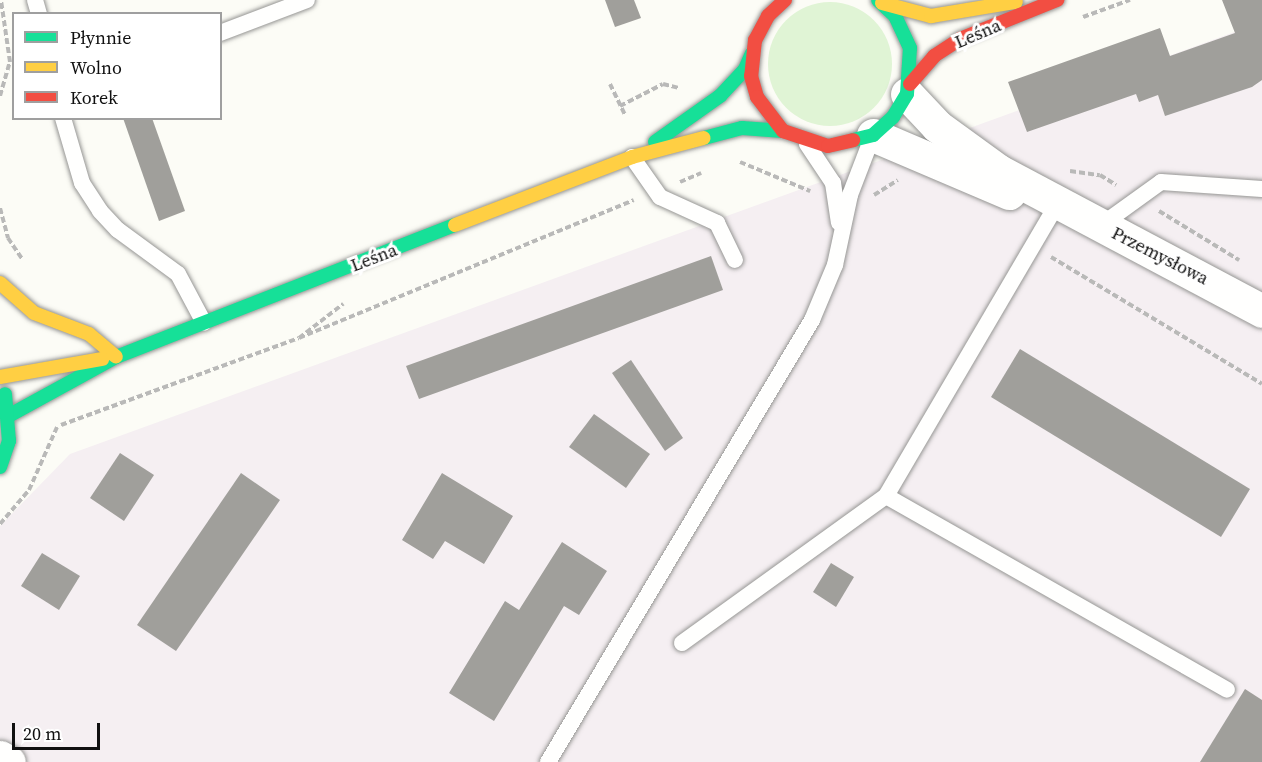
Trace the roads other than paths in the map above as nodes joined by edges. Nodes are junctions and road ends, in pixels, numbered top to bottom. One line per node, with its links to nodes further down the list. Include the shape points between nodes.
1 (308, 0): 6 (lane)
2 (1030, 0): 4 (street, Leśna, via 931,16)
3 (1058, 0): 8 (street, Leśna, via 960,39 934,56)
4 (880, 1): 8 (street, via 905,31 912,66)
5 (776, 5): 7 (street, Leśna)
6 (222, 32)
7 (752, 53): 10 (street, via 757,97); 13 (street, Leśna, via 745,69 720,96)
8 (909, 89): 11 (street, Leśna, via 893,117); 15 (street, Przemysłowa, via 960,145)
9 (64, 120): 21 (lane, via 82,183 100,211 118,230 178,274)
10 (783, 131): 12 (street); 13 (street, Leśna, via 742,128)
11 (873, 135): 12 (street, via 852,144); 15 (street, Przemysłowa, via 997,189); 17 (lane, via 857,174)
12 (806, 142): 17 (lane, via 833,183)
13 (632, 157): 18 (lane, via 666,201 717,223); 21 (street, Leśna)
14 (1262, 189): 16 (lane, via 1161,182)
15 (1057, 204): 16 (street, Przemysłowa); 27 (lane)
16 (1100, 226): 20 (street, Przemysłowa)
17 (840, 239): 32 (lane, via 835,265 812,320)
18 (735, 260)
19 (0, 283): 22 (street, via 34,313 89,334)
20 (1262, 311)
21 (204, 323): 22 (street, Leśna)
22 (116, 357): 23 (street, Leśna); 25 (street, Leśna)
23 (0, 377)
24 (0, 384): 25 (street)
25 (10, 415): 26 (street, via 9,441)
26 (0, 467)
27 (886, 496): 28 (lane); 29 (lane)
28 (682, 643)
29 (1227, 690)
30 (0, 757): 31 (street)
31 (9, 762)
32 (548, 762)

